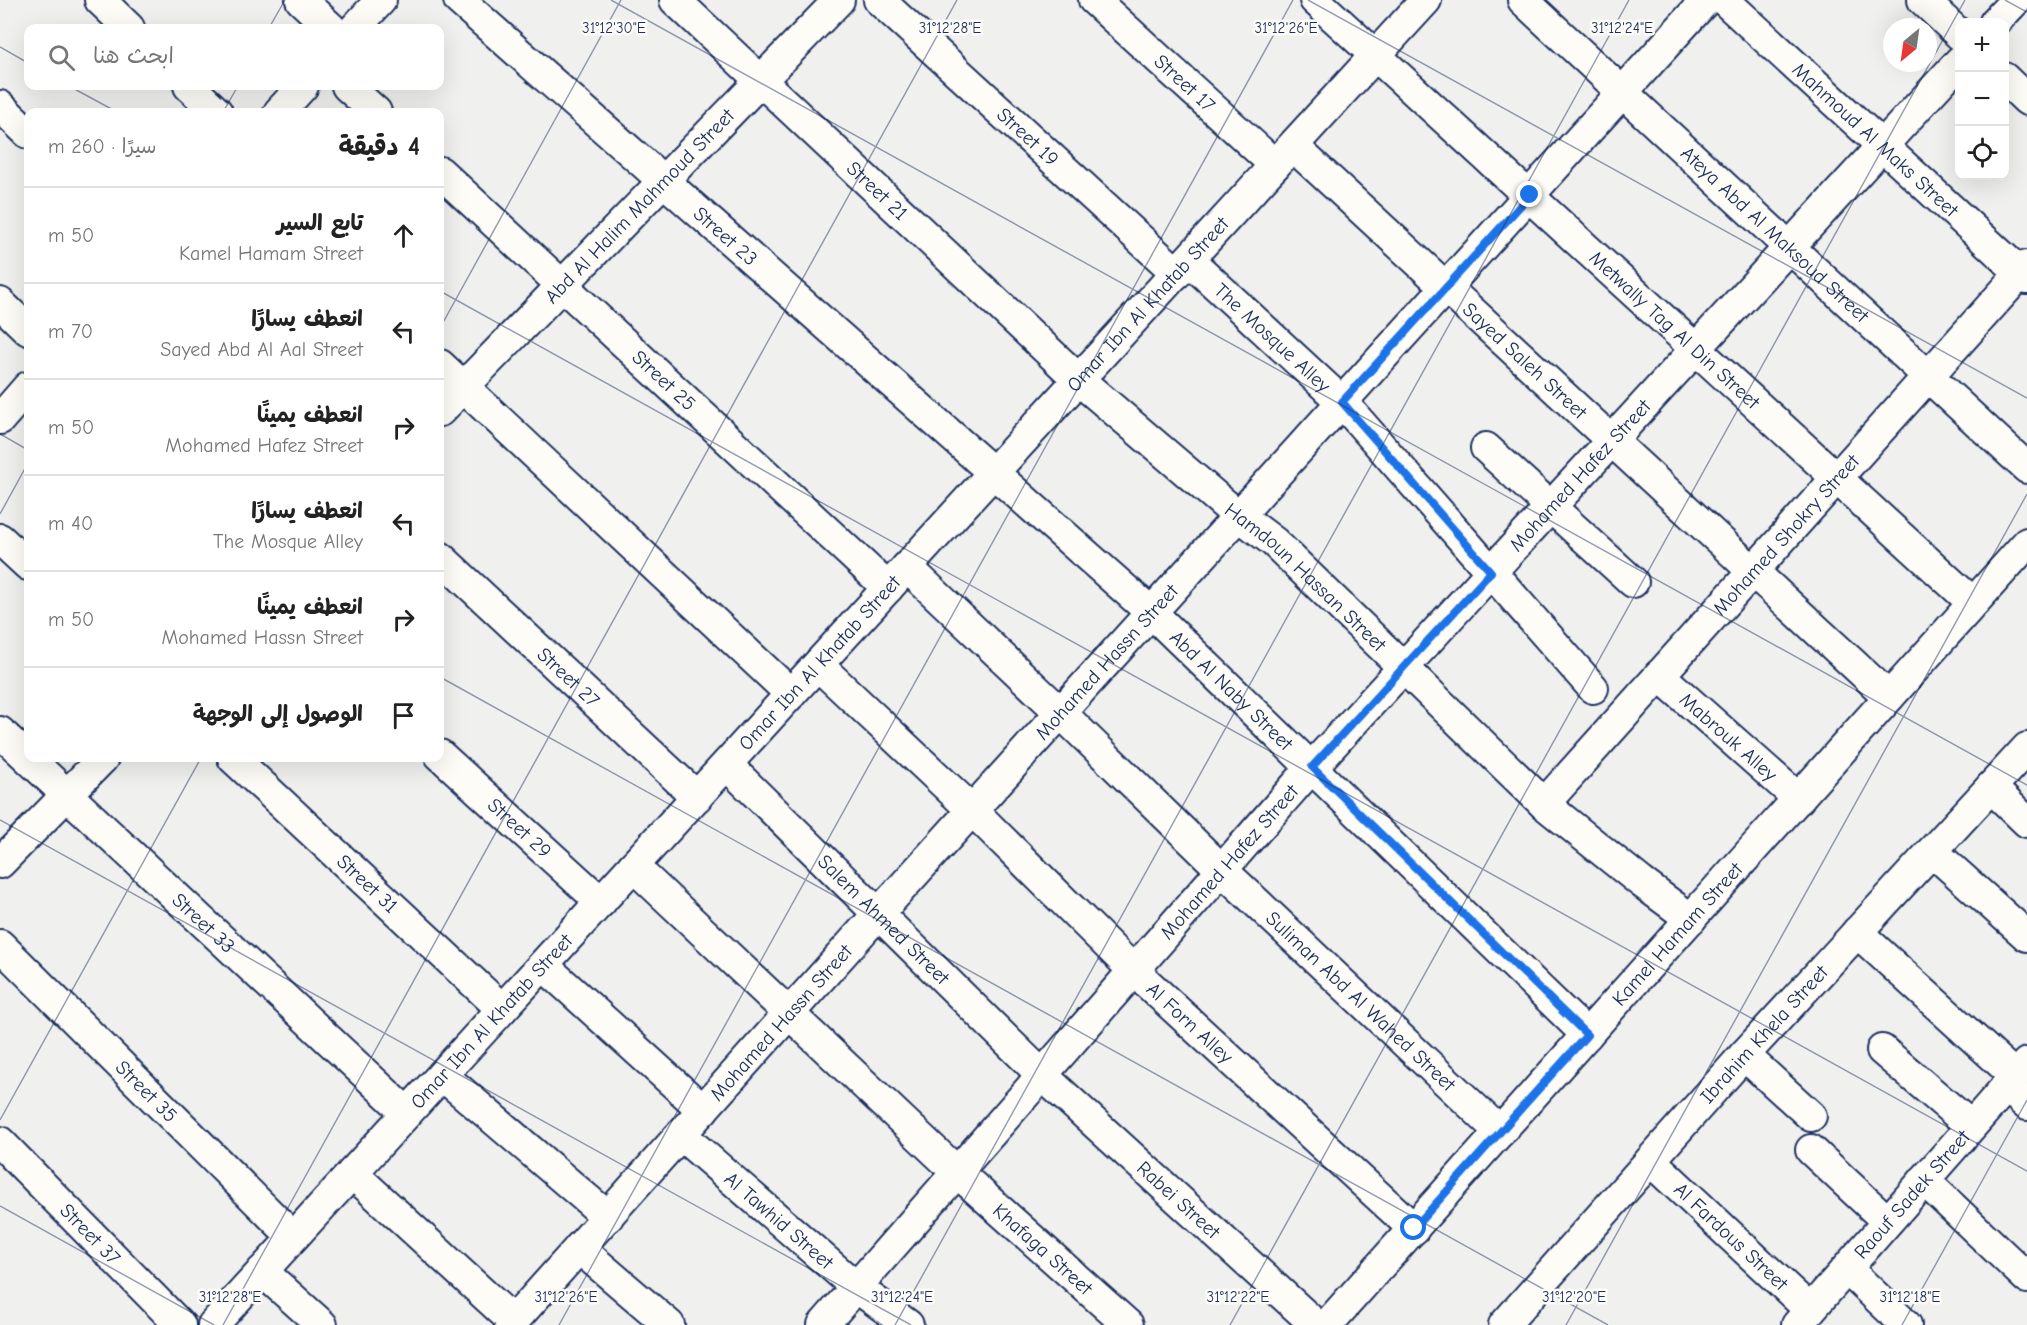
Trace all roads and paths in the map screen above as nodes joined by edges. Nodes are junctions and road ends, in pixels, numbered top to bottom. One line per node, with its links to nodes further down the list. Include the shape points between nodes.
1 (100, 0): 17 (street)
2 (301, 0): 18 (street)
3 (381, 0): 19 (street)
4 (459, 0): 38 (street, Street 23)
5 (675, 0): 23 (street, Street 21)
6 (839, 0): 23 (street, Abd Al Halim Mahmoud Street)
7 (879, 0): 41 (street, Street 19)
8 (1094, 0): 36 (street, Street 17)
9 (1315, 0): 21 (street, Metwally Tag Al Din Street)
10 (1426, 0): 21 (street, Omar Ibn Al Khatab Street)
11 (1523, 0): 28 (street, Ateya Abd Al Maksoud Street)
12 (1706, 0): 28 (street, Mohamed Hassn Street)
13 (1724, 0): 35 (street, Mahmoud Al Maks Street)
14 (1923, 0): 20 (street)
15 (2016, 0): 16 (street)
16 (1999, 18)
17 (125, 24)
18 (327, 24)
19 (359, 24)
20 (1955, 31)
21 (1376, 54): 36 (street, Omar Ibn Al Khatab Street); 39 (street, Metwally Tag Al Din Street)
22 (1955, 65): 35 (street, Mohamed Hafez Street)
23 (761, 81): 38 (street, Abd Al Halim Mahmoud Street); 50 (street, Street 21)
24 (2009, 83): 29 (street)
25 (193, 90): 31 (street)
26 (299, 90): 32 (street)
27 (351, 90): 33 (street)
28 (1622, 92): 39 (street, Mohamed Hassn Street); 40 (street, Ateya Abd Al Maksoud Street)
29 (2027, 100)
30 (0, 106): 34 (street)
31 (213, 108)
32 (283, 108)
33 (372, 108)
34 (24, 130)
35 (1882, 146): 40 (street, Mohamed Hafez Street); 42 (street, Mahmoud Al Maks Street)
36 (1284, 156): 41 (street, Omar Ibn Al Khatab Street); 44 (street, Sayed Saleh Street)
37 (444, 175): 43 (street, Street 25)
38 (663, 182): 43 (street, Abd Al Halim Mahmoud Street); 59 (street, Street 23)
39 (1530, 195): 44 (street, Mohamed Hassn Street); 47 (street, Metwally Tag Al Din Street)
40 (1789, 247): 47 (street, Mohamed Hafez Street); 49 (street, Ateya Abd Al Maksoud Street)
41 (1183, 266): 50 (street, Omar Ibn Al Khatab Street); 53 (street, The Mosque Alley)
42 (2025, 273): 49 (street, Mohamed Shokry Street)
43 (562, 286): 51 (street, Abd Al Halim Mahmoud Street); 69 (street, Street 25)
44 (1446, 287): 53 (street, Mohamed Hassn Street); 56 (street, Sayed Saleh Street)
45 (0, 303): 46 (street)
46 (24, 326)
47 (1696, 349): 56 (street, Mohamed Hafez Street); 60 (street, Metwally Tag Al Din Street)
48 (444, 369): 51 (street)
49 (1928, 376): 58 (street, Ateya Abd Al Maksoud Street); 60 (street, Mohamed Shokry Street)
50 (1079, 380): 59 (street, Omar Ibn Al Khatab Street); 62 (street, Hamdoun Hassan Street)
51 (463, 387): 54 (street, Abd Al Halim Mahmoud Street); 77 (street)
52 (24, 392): 55 (street)
53 (1342, 402): 62 (street, Mohamed Hassn Street); 68 (street, The Mosque Alley)
54 (444, 407)
55 (0, 419)
56 (1612, 441): 61 (street, Mohamed Hafez Street); 67 (street, Sayed Saleh Street)
57 (1486, 448): 61 (street)
58 (2027, 468)
59 (993, 472): 69 (street, Omar Ibn Al Khatab Street); 72 (street, Street 23)
60 (1837, 478): 67 (street, Mohamed Shokry Street); 71 (street, Metwally Tag Al Din Street)
61 (1551, 507): 68 (street, Mohamed Hafez Street); 70 (street)
62 (1240, 516): 72 (street, Mohamed Hassn Street); 74 (street, Hamdoun Hassan Street, via 1274,542)
63 (0, 539): 66 (street)
64 (2027, 543): 71 (street, Kamel Hamam Street)
65 (444, 561): 91 (street, Street 27)
66 (24, 562)
67 (1753, 571): 75 (street, Mohamed Shokry Street); 78 (street, Sayed Saleh Street)
68 (1491, 572): 74 (street, Mohamed Hafez Street); 76 (street, The Mosque Alley)
69 (898, 578): 73 (street, Omar Ibn Al Khatab Street); 79 (street, Street 25)
70 (1633, 582)
71 (1973, 603): 78 (street, Kamel Hamam Street)
72 (1152, 613): 79 (street, Mohamed Hassn Street); 88 (street, Abd Al Naby Street)
73 (818, 665): 77 (street, Omar Ibn Al Khatab Street); 94 (street, Al Forn Alley)
74 (1403, 668): 88 (street, Mohamed Hafez Street); 93 (street, Hamdoun Hassan Street)
75 (1659, 675): 92 (street, Mabrouk Alley); 93 (street, Mohamed Shokry Street)
76 (1593, 688)
77 (791, 694): 87 (street, Omar Ibn Al Khatab Street)
78 (1889, 697): 92 (street, Kamel Hamam Street)
79 (1061, 713): 94 (street, Mohamed Hassn Street); 99 (street, Suliman Abd Al Wahed Street)
80 (0, 732): 82 (street, Street 33)
81 (2027, 748): 89 (street, Ibrahim Khela Street)
82 (24, 755)
83 (444, 759): 100 (street, Street 29)
84 (32, 762): 90 (street, Street 33)
85 (99, 762): 90 (street)
86 (237, 762): 108 (street, Street 31)
87 (727, 765): 91 (street, Omar Ibn Al Khatab Street); 101 (street, Salem Ahmed Street)
88 (1312, 767): 99 (street, Mohamed Hafez Street); 110 (street, Abd Al Naby Street)
89 (1990, 787): 95 (street); 96 (street, Ibrahim Khela Street)
90 (67, 795): 97 (street); 117 (street, Street 33)
91 (697, 797): 98 (street, Omar Ibn Al Khatab Street)
92 (1799, 798): 102 (street, Kamel Hamam Street)
93 (1544, 804): 102 (street, Hamdoun Hassan Street)
94 (973, 811): 101 (street, Mohamed Hassn Street); 107 (street, Al Forn Alley)
95 (2027, 822)
96 (1932, 851): 103 (street, Ibrahim Khela Street); 104 (street)
97 (0, 863)
98 (633, 866): 100 (street, Omar Ibn Al Khatab Street); 109 (street, Khafaga Street)
99 (1222, 870): 107 (street, Mohamed Hafez Street); 120 (street, Suliman Abd Al Wahed Street)
100 (601, 902): 106 (street, Omar Ibn Al Khatab Street)
101 (878, 914): 109 (street, Mohamed Hassn Street); 114 (street, Salem Ahmed Street)
102 (1691, 919): 110 (street, Kamel Hamam Street)
103 (1857, 932): 112 (street, Ibrahim Khela Street); 115 (street)
104 (2027, 936)
105 (0, 945): 131 (street, Street 35)
106 (543, 965): 108 (street, Omar Ibn Al Khatab Street); 116 (street)
107 (1134, 971): 114 (street, Mohamed Hafez Street); 130 (street, Al Forn Alley)
108 (502, 1010): 113 (street, Omar Ibn Al Khatab Street)
109 (788, 1014): 116 (street, Mohamed Hassn Street); 125 (street, Khafaga Street)
110 (1587, 1035): 120 (street, Kamel Hamam Street)
111 (1882, 1050): 119 (street)
112 (1744, 1055): 118 (street); 124 (street, Ibrahim Khela Street)
113 (442, 1075): 117 (street, Omar Ibn Al Khatab Street); 128 (street)
114 (1042, 1075): 125 (street, Mohamed Hafez Street); 146 (street, Rabei Street)
115 (2019, 1083): 119 (street, Raouf Sadek Street)
116 (703, 1110): 121 (street, Mohamed Hassn Street)
117 (407, 1113): 126 (street, Omar Ibn Al Khatab Street)
118 (1811, 1116)
119 (1971, 1126): 127 (street, Raouf Sadek Street)
120 (1500, 1132): 130 (street, Kamel Hamam Street)
121 (681, 1135): 128 (street, Mohamed Hassn Street); 136 (street, Al Tawhid Street)
122 (0, 1142): 139 (street, Street 37)
123 (1811, 1149): 129 (street)
124 (1651, 1161): 137 (street, Al Fardous Street); 148 (street, Ibrahim Khela Street)
125 (957, 1172): 136 (street, Mohamed Hafez Street); 145 (street, Khafaga Street)
126 (352, 1173): 131 (street, Omar Ibn Al Khatab Street); 138 (street)
127 (1924, 1180): 129 (street, Raouf Sadek Street); 135 (street)
128 (608, 1217): 132 (street, Mohamed Hassn Street)
129 (1887, 1221): 133 (street, Raouf Sadek Street)
130 (1414, 1228): 147 (street, Kamel Hamam Street)
131 (293, 1237): 134 (street, Omar Ibn Al Khatab Street)
132 (579, 1248): 138 (street, Mohamed Hassn Street); 142 (street)
133 (1846, 1269): 137 (street, Raouf Sadek Street); 149 (street)
134 (262, 1271): 140 (street, Omar Ibn Al Khatab Street); 141 (street)
135 (2027, 1278)
136 (856, 1287): 143 (street, Mohamed Hafez Street); 144 (street, Al Tawhid Street)
137 (1804, 1318)
138 (511, 1323)
139 (180, 1325)
140 (213, 1325)
141 (322, 1325)
142 (669, 1325)
143 (823, 1325)
144 (908, 1325)
145 (1128, 1325)
146 (1316, 1325)
147 (1327, 1325)
148 (1504, 1325)
149 (1906, 1325)

